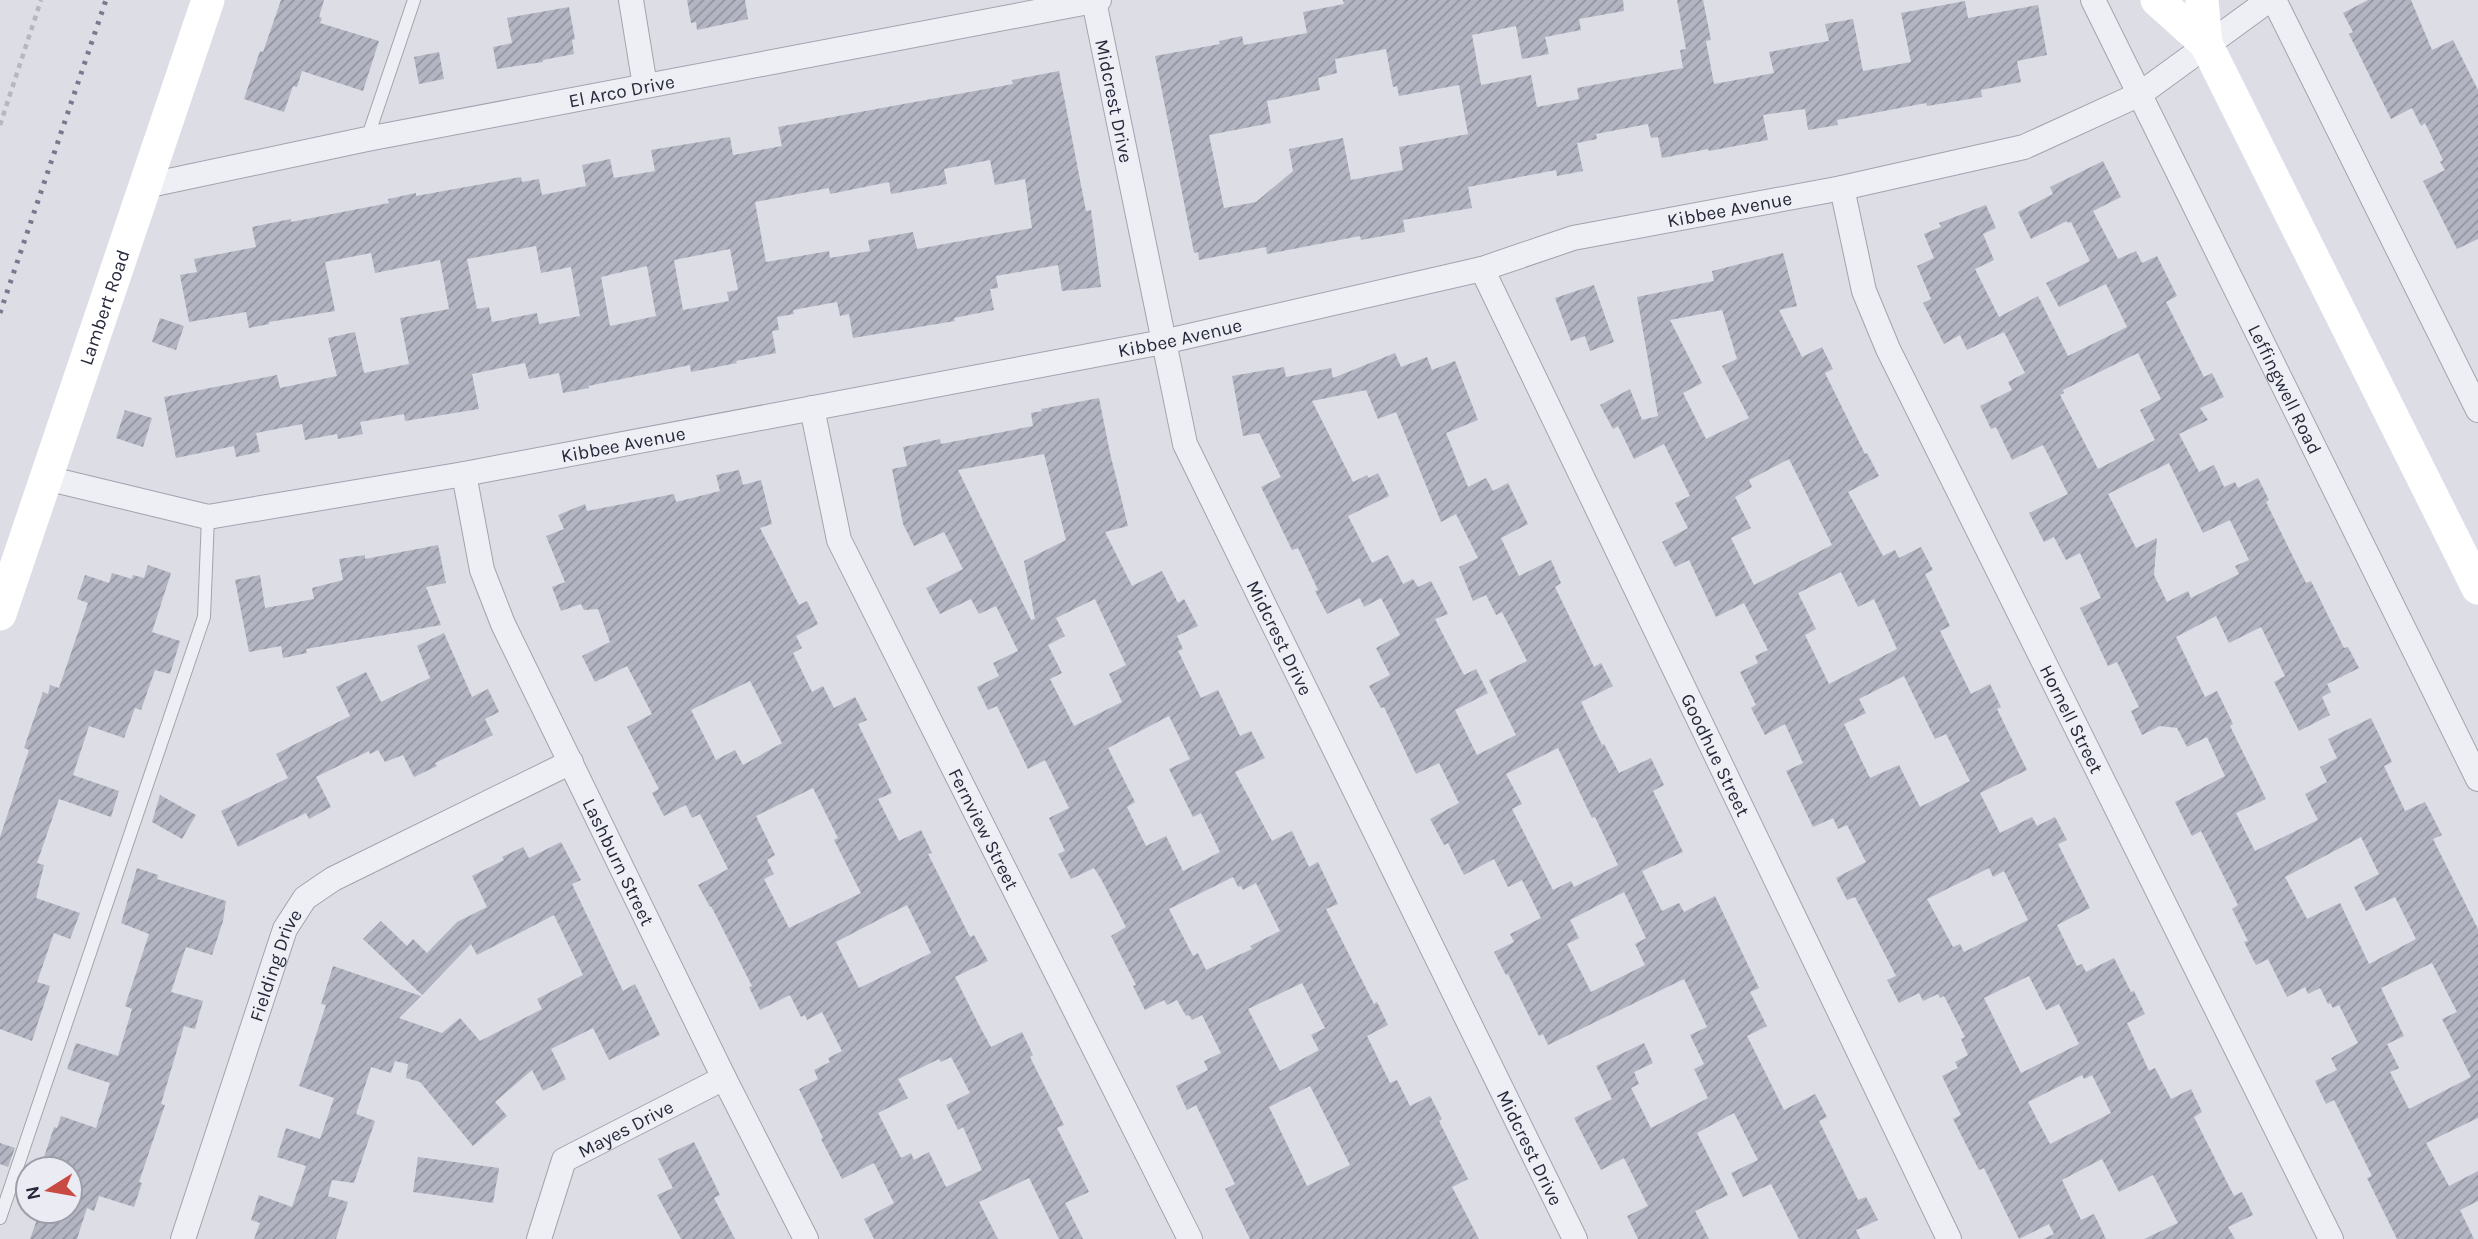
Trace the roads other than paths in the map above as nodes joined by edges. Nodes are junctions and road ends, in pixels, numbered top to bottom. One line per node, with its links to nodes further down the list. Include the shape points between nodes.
1 (208, 0): 13 (main road, Lambert Road)
2 (414, 0): 12 (lane)
3 (631, 0): 10 (street)
4 (2093, 0): 11 (street, Leffingwell Road)
5 (2157, 0): 9 (main road)
6 (2202, 0): 9 (main road)
7 (2272, 0): 9 (street, Kibbee Avenue); 18 (street)
8 (1097, 1): 10 (street, El Arco Drive); 16 (street, Midcrest Drive)
9 (2206, 44): 11 (street, Kibbee Avenue); 22 (main road)
10 (645, 86): 12 (street, El Arco Drive)
11 (2140, 94): 14 (street, Kibbee Avenue, via 2024,147); 25 (street, Leffingwell Road)
12 (367, 139): 13 (street, El Arco Drive)
13 (145, 186): 20 (main road, Lambert Road)
14 (1842, 188): 15 (street, Kibbee Avenue, via 1573,237); 34 (street, Hornell Street, via 1864,291 1888,349)
15 (1482, 269): 16 (street, Kibbee Avenue); 33 (street, Goodhue Street)
16 (1163, 342): 17 (street, Kibbee Avenue); 32 (street, Midcrest Drive, via 1185,444)
17 (812, 408): 19 (street, Kibbee Avenue); 31 (street, Fernview Street, via 839,540)
18 (2478, 410)
19 (464, 474): 21 (street, Kibbee Avenue); 24 (street, Lashburn Street, via 482,570 503,624)
20 (46, 478): 21 (street, Kibbee Avenue); 23 (main road, Lambert Road)
21 (208, 517): 27 (lane, via 204,617)
22 (2478, 588)
23 (0, 614)
24 (571, 762): 26 (street, Lashburn Street); 28 (street, Fielding Drive, via 332,879 305,898 285,929)
25 (2478, 779)
26 (724, 1079): 29 (street, Mayes Drive, via 564,1160); 30 (street, Lashburn Street)
27 (0, 1218)
28 (183, 1239)
29 (539, 1239)
30 (806, 1239)
31 (1190, 1239)
32 (1575, 1239)
33 (1948, 1239)
34 (2331, 1239)

